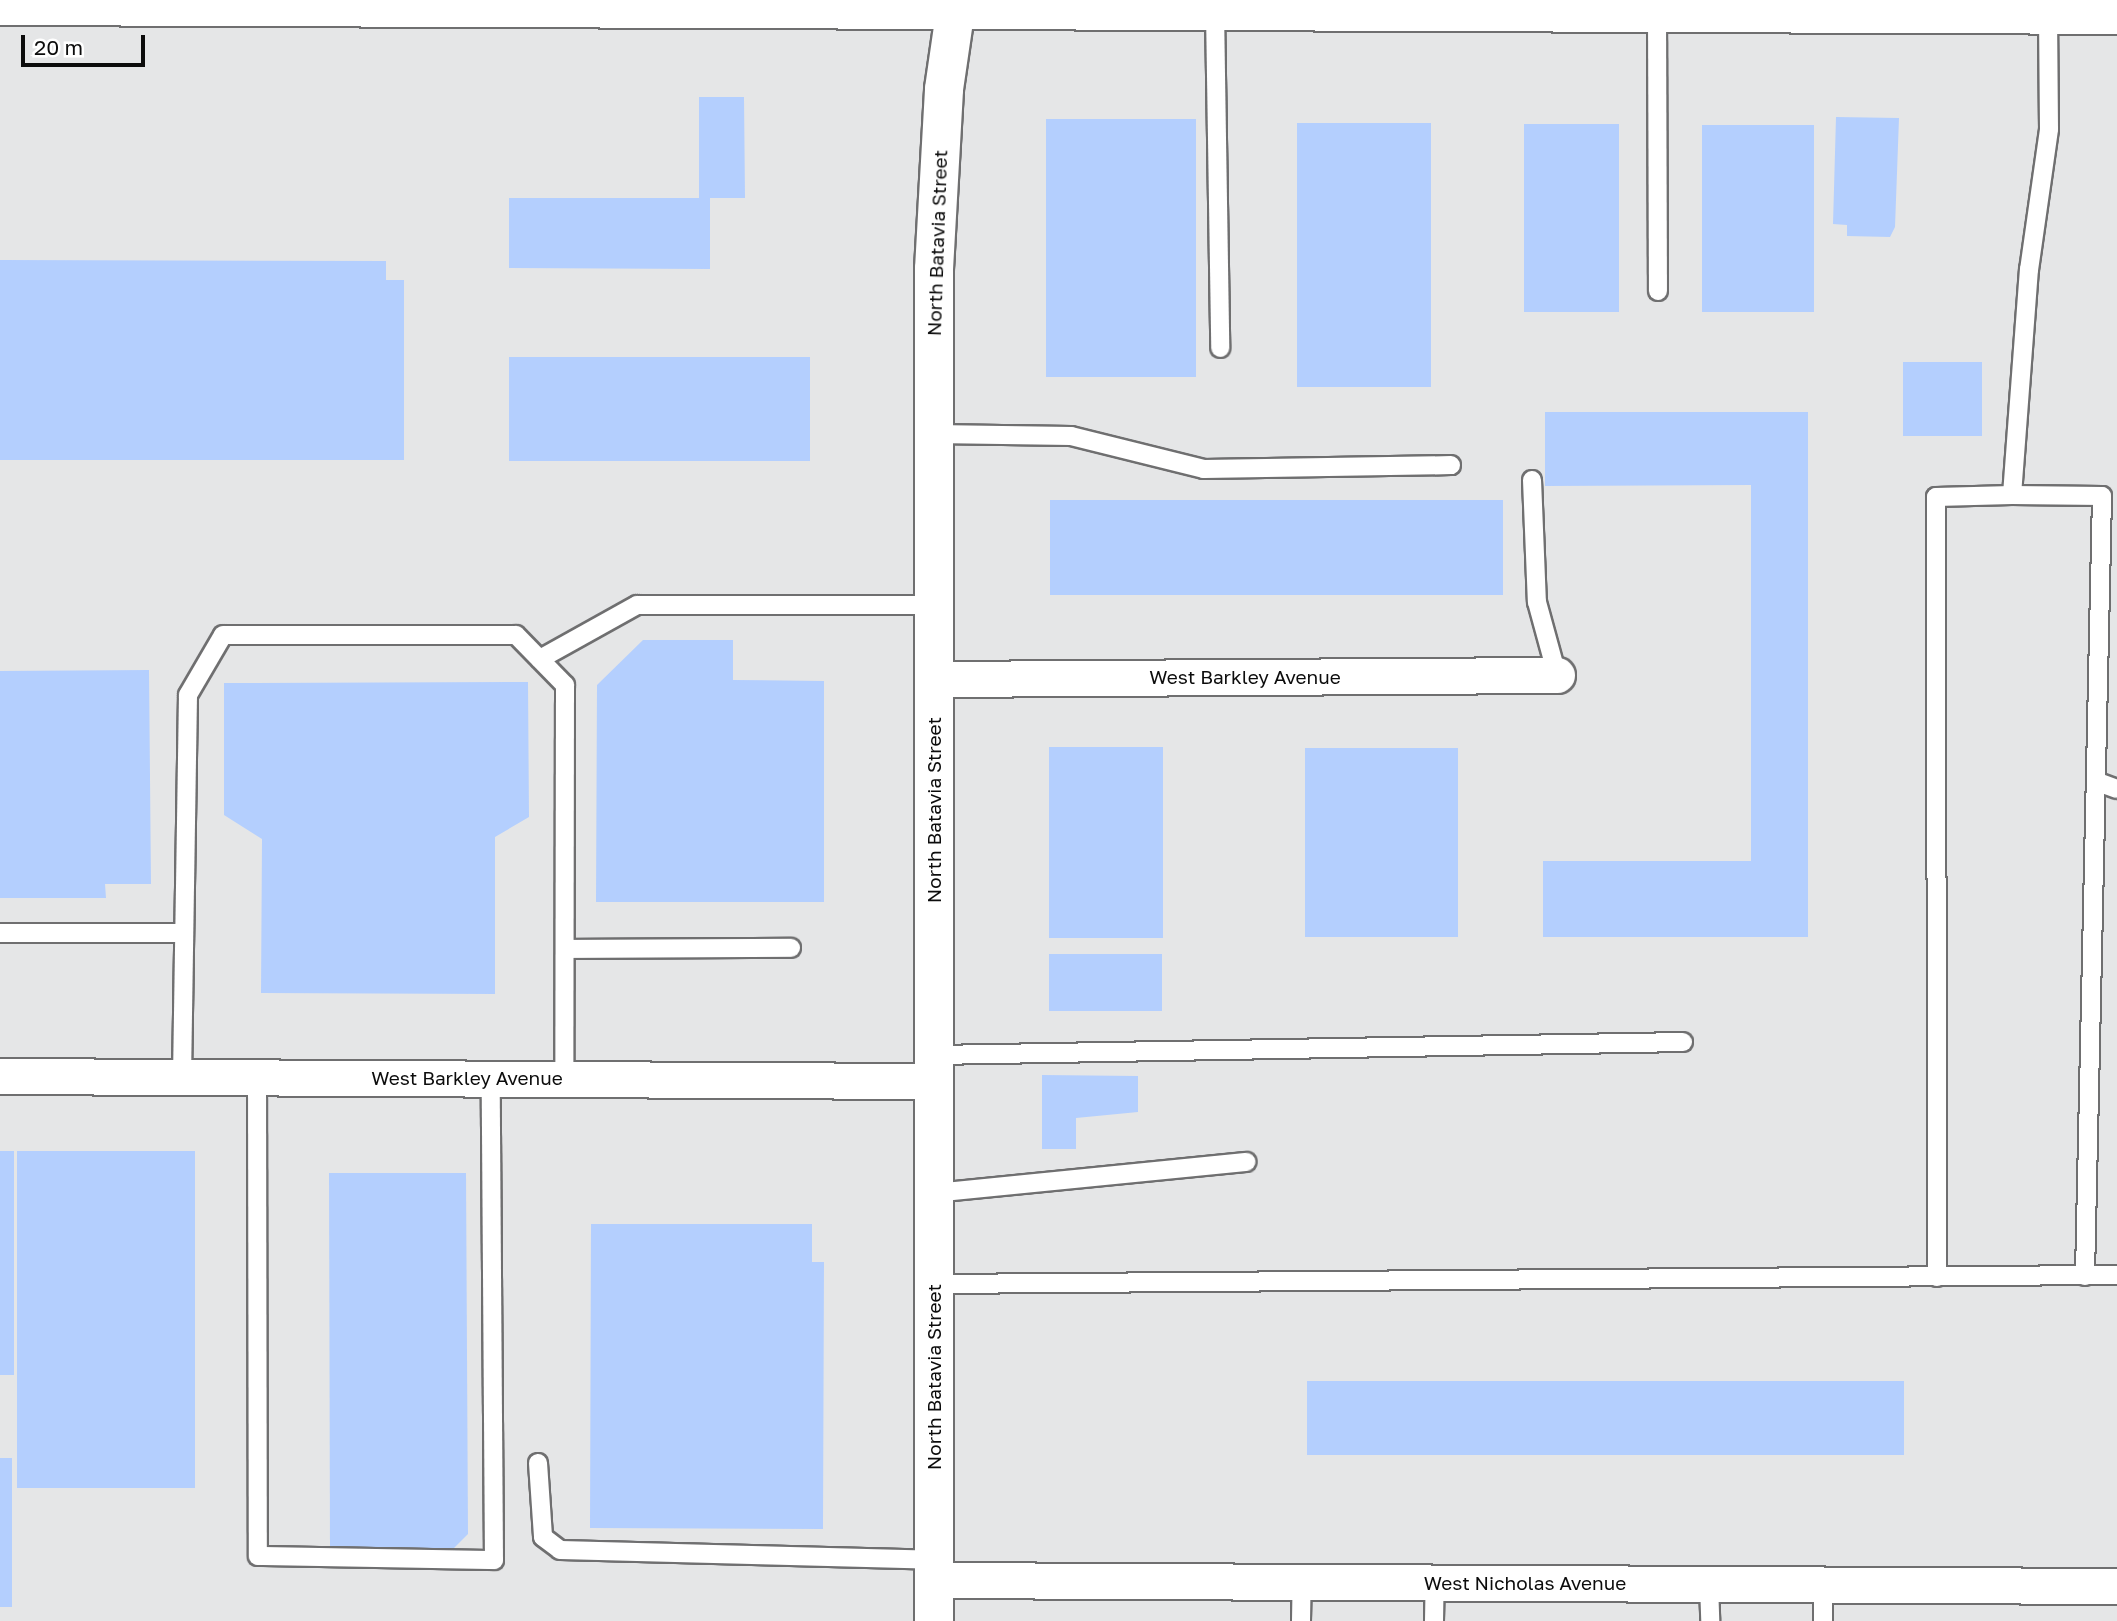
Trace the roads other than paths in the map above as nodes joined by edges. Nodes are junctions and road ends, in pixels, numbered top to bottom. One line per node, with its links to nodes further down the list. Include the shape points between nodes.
1 (84, 3): 2 (street); 3 (street)
2 (21, 4)
3 (361, 4): 4 (street)
4 (957, 5): 9 (street); 14 (street, North Batavia Street, via 937,180)
5 (1430, 6): 6 (street); 9 (street)
6 (1577, 6): 10 (street)
7 (1758, 7): 10 (street); 11 (street)
8 (2103, 10): 11 (street)
9 (1215, 11): 13 (lane)
10 (1657, 12): 12 (lane)
11 (2048, 14): 17 (lane, via 2049,129 2029,270)
12 (1658, 291)
13 (1220, 348)
14 (934, 434): 15 (lane, via 1070,436 1204,469); 19 (street, North Batavia Street)
15 (1451, 465)
16 (1532, 480): 21 (lane, via 1537,603)
17 (2012, 495): 18 (lane); 40 (lane, via 1936,498)
18 (2110, 495): 23 (lane)
19 (934, 604): 20 (lane, via 637,604); 22 (street, North Batavia Street)
20 (540, 659): 26 (lane, via 516,635 223,635 188,695); 28 (lane, via 565,685)
21 (1557, 675): 22 (street, West Barkley Avenue)
22 (934, 679): 30 (street, North Batavia Street)
23 (2098, 782): 24 (lane); 39 (lane)
24 (2117, 789)
25 (0, 933): 26 (lane)
26 (184, 933): 32 (lane)
27 (791, 948): 28 (lane)
28 (565, 949): 35 (lane)
29 (1683, 1042): 30 (lane)
30 (934, 1068): 35 (street, West Barkley Avenue); 37 (street, North Batavia Street)
31 (0, 1076): 32 (street, West Barkley Avenue)
32 (182, 1077): 33 (street, West Barkley Avenue)
33 (257, 1077): 34 (street, West Barkley Avenue); 34 (lane, via 258,1556 494,1560)
34 (491, 1078): 35 (street, West Barkley Avenue)
35 (564, 1078)
36 (1246, 1162): 37 (lane)
37 (934, 1193): 41 (street, North Batavia Street)
38 (2117, 1275): 39 (lane)
39 (2085, 1276): 40 (lane)
40 (1937, 1277): 41 (lane)
41 (934, 1284): 43 (street, North Batavia Street)
42 (538, 1463): 43 (lane, via 543,1537 560,1550)
43 (934, 1570): 44 (street, West Nicholas Avenue); 49 (street, North Batavia Street)
44 (1302, 1582): 45 (street, West Nicholas Avenue); 50 (lane)
45 (1435, 1582): 46 (street, West Nicholas Avenue); 51 (lane)
46 (1709, 1584): 47 (street, West Nicholas Avenue); 52 (lane)
47 (1823, 1584): 48 (street, West Nicholas Avenue); 53 (lane)
48 (2117, 1586)
49 (934, 1621)
50 (1301, 1621)
51 (1434, 1621)
52 (1710, 1621)
53 (1823, 1621)

